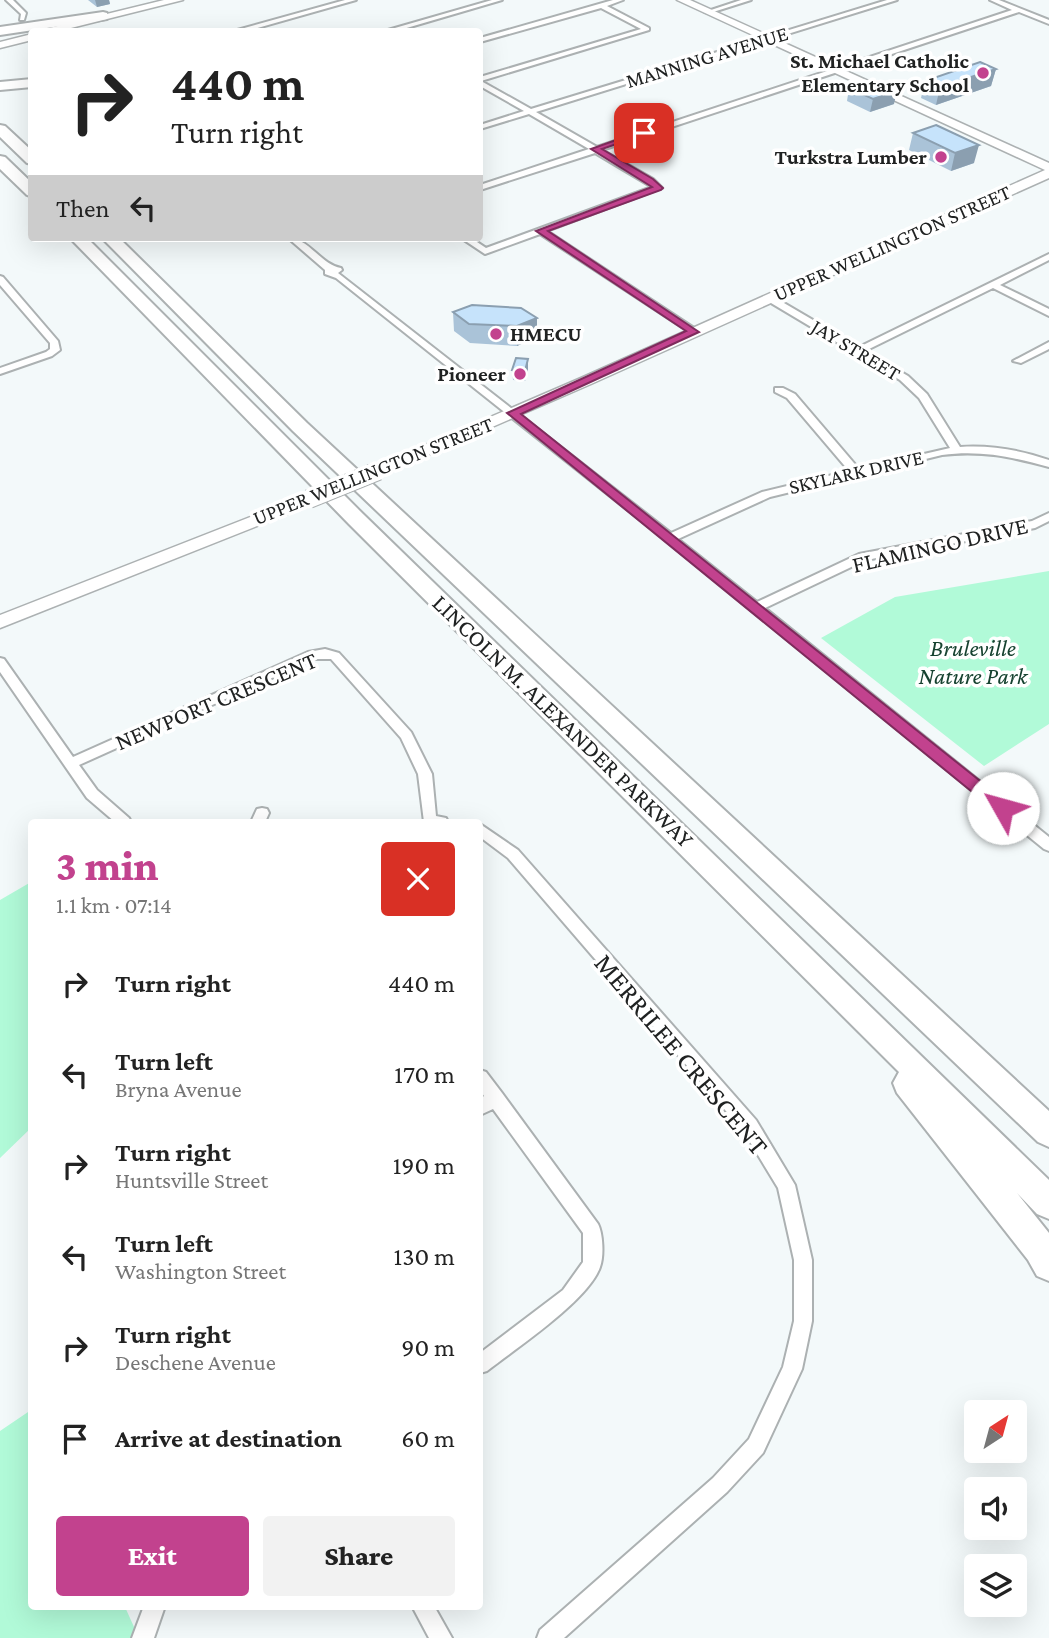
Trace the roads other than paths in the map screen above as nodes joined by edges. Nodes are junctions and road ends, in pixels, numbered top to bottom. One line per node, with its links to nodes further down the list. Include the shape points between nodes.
1 (9, 0): 15 (street, via 24,14)
2 (178, 0): 13 (main road)
3 (353, 0): 19 (street)
4 (499, 0): 20 (street)
5 (620, 0): 10 (street)
6 (682, 0): 12 (main road)
7 (748, 0): 12 (street)
8 (894, 0): 23 (street, MANNING AVENUE)
9 (993, 0): 11 (street)
10 (601, 5): 24 (street); 27 (street, via 647,29)
11 (1019, 10): 16 (street); 26 (street)
12 (708, 12): 23 (main road)
13 (121, 14): 14 (main road); 18 (main road)
14 (103, 16): 17 (main road); 21 (highway)
15 (22, 19)
16 (1049, 22)
17 (60, 28)
18 (73, 28)
19 (248, 28)
20 (398, 28)
21 (0, 31)
22 (28, 37): 25 (highway)
23 (770, 38): 26 (main road); 31 (street, MANNING AVENUE)
24 (483, 39)
25 (0, 44)
26 (838, 69): 34 (street); 37 (main road)
27 (483, 80)
28 (28, 83): 30 (highway)
29 (483, 83): 31 (street)
30 (0, 86)
31 (528, 112): 32 (street, MANNING AVENUE); 34 (street)
32 (483, 126)
33 (0, 129): 35 (highway)
34 (595, 149): 39 (street); 42 (street, via 658,188)
35 (28, 156)
36 (0, 160): 40 (highway)
37 (1049, 171): 50 (main road, UPPER WELLINGTON STREET)
38 (0, 174): 41 (highway)
39 (483, 187)
40 (28, 188)
41 (28, 198)
42 (541, 231): 46 (street, via 485,251); 52 (street)
43 (82, 242): 75 (highway, LINCOLN M. ALEXANDER PARKWAY, via 356,519)
44 (114, 242): 74 (highway, LINCOLN M. ALEXANDER PARKWAY, via 300,427)
45 (297, 242): 58 (street)
46 (471, 242)
47 (1049, 257): 49 (street)
48 (0, 279): 56 (street, via 55,343 55,350)
49 (992, 284): 51 (street); 54 (street)
50 (769, 298): 52 (main road, UPPER WELLINGTON STREET); 54 (street, JAY STREET)
51 (1049, 313)
52 (694, 332): 58 (main road, UPPER WELLINGTON STREET)
53 (1049, 345): 55 (street)
54 (858, 351): 59 (street, JAY STREET, via 904,377 923,396)
55 (1018, 360)
56 (0, 371)
57 (779, 390): 63 (street, via 791,396)
58 (513, 413): 65 (street); 67 (main road, UPPER WELLINGTON STREET, bridge)
59 (956, 449): 61 (street, SKYLARK DRIVE, via 1004,451); 63 (street, SKYLARK DRIVE)
60 (1049, 449): 61 (street)
61 (1036, 459): 62 (street, SKYLARK DRIVE)
62 (1049, 464)
63 (855, 471): 65 (street, SKYLARK DRIVE, via 766,494)
64 (1049, 517): 66 (street, FLAMINGO DRIVE, via 1035,524 863,557)
65 (670, 538): 66 (street)
66 (755, 608): 73 (street)
67 (0, 622)
68 (0, 662): 69 (street)
69 (72, 763): 70 (street, via 92,794); 71 (street, NEWPORT CRESCENT, via 325,653 335,656 406,735 425,774)
70 (121, 819)
71 (433, 819)
72 (483, 832): 88 (street, MERRILEE CRESCENT, via 513,854 750,1126 786,1185 803,1260 803,1321 792,1369 756,1446 720,1485)
73 (1049, 845)
74 (827, 921): 79 (highway, via 868,948); 80 (highway, LINCOLN M. ALEXANDER PARKWAY)
75 (873, 1026): 81 (highway, LINCOLN M. ALEXANDER PARKWAY); 82 (highway, via 895,1067)
76 (483, 1081): 77 (street)
77 (496, 1098): 78 (street); 83 (street, via 592,1230 592,1265 569,1296)
78 (483, 1106)
79 (1049, 1108)
80 (1049, 1132)
81 (1049, 1203)
82 (1049, 1264)
83 (483, 1362)
84 (154, 1610): 86 (street)
85 (424, 1610): 87 (street)
86 (143, 1638)
87 (441, 1638)
88 (548, 1638)

